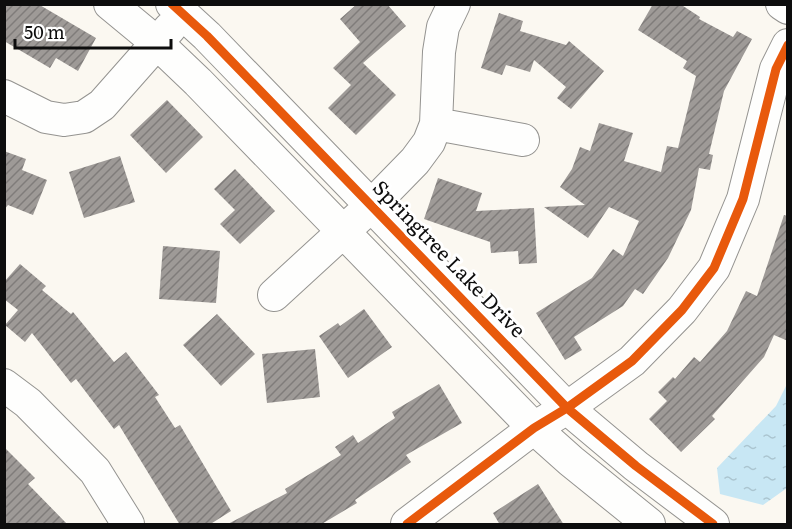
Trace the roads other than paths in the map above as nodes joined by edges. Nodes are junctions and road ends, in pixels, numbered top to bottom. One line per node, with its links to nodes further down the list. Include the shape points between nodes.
1 (110, 4): 6 (street)
2 (454, 4): 9 (street, via 443,27 439,52)
3 (782, 4): 4 (street)
4 (788, 8)
5 (177, 9): 6 (street); 11 (street, Springtree Lake Drive)
6 (156, 42): 8 (street, via 102,105 84,117 46,117); 12 (street)
7 (788, 45): 15 (street, via 776,69 743,199 714,268 682,310 632,361)
8 (4, 96)
9 (436, 124): 10 (street); 11 (street, via 415,161)
10 (523, 140)
11 (372, 205): 12 (street); 15 (street, Springtree Lake Drive)
12 (343, 232): 13 (street); 16 (street)
13 (274, 295)
14 (4, 385): 17 (street, via 95,471)
15 (567, 408): 16 (street); 20 (street, Springtree Lake Drive)
16 (534, 428): 18 (street); 19 (street)
17 (128, 525)
18 (407, 525)
19 (649, 525)
20 (713, 525)

